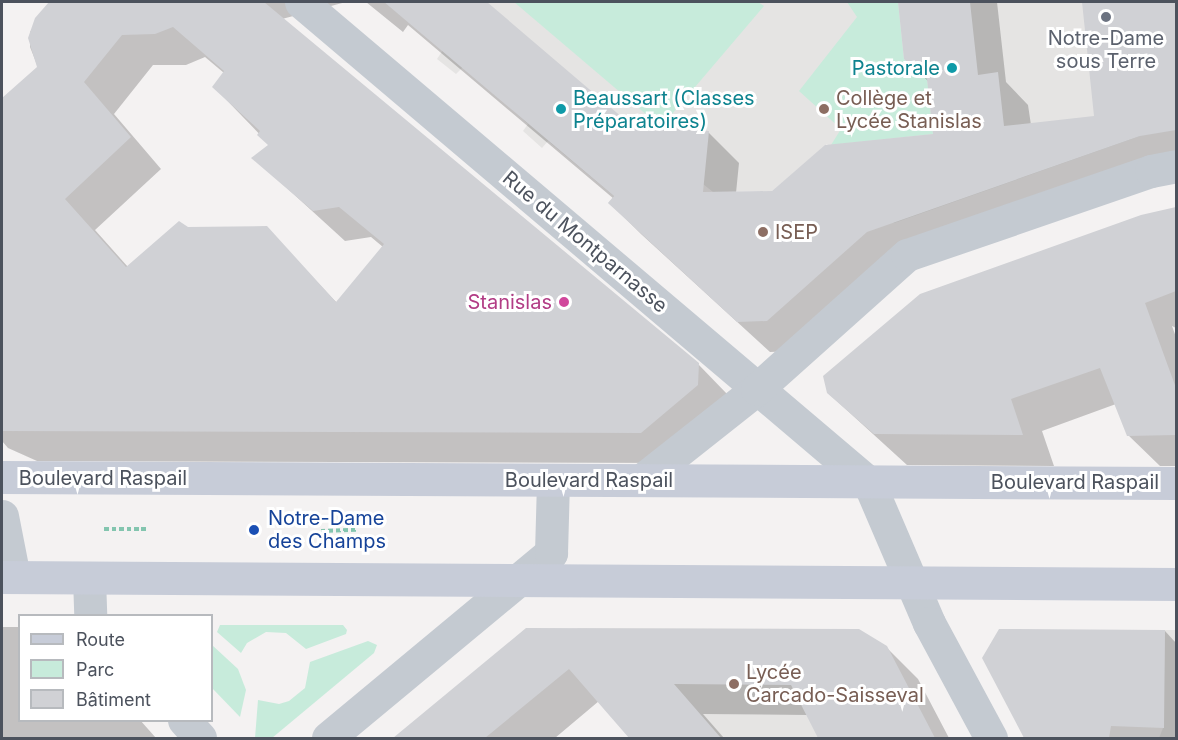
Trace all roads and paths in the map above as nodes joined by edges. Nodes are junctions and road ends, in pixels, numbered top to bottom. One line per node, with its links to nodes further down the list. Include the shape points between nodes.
1 (300, 2): 3 (street, Rue du Montparnasse)
2 (1176, 166): 3 (street, via 907,255)
3 (757, 389): 5 (street); 7 (street, Rue du Montparnasse)
4 (2, 477): 6 (main road, Boulevard Raspail)
5 (643, 479): 6 (main road, Boulevard Raspail); 7 (main road, Boulevard Raspail)
6 (553, 482): 16 (street, via 551,554)
7 (869, 483): 8 (main road, Boulevard Raspail); 17 (street)
8 (1176, 483)
9 (2, 516): 14 (street)
10 (104, 529): 11 (path)
11 (147, 529)
12 (356, 530): 13 (path)
13 (321, 531)
14 (8, 577): 15 (main road)
15 (89, 578): 16 (main road); 19 (street)
16 (521, 578): 17 (main road); 22 (street)
17 (911, 580): 18 (main road); 23 (street)
18 (1176, 584)
19 (90, 614)
20 (186, 722): 21 (street)
21 (200, 738)
22 (328, 738)
23 (991, 738)

